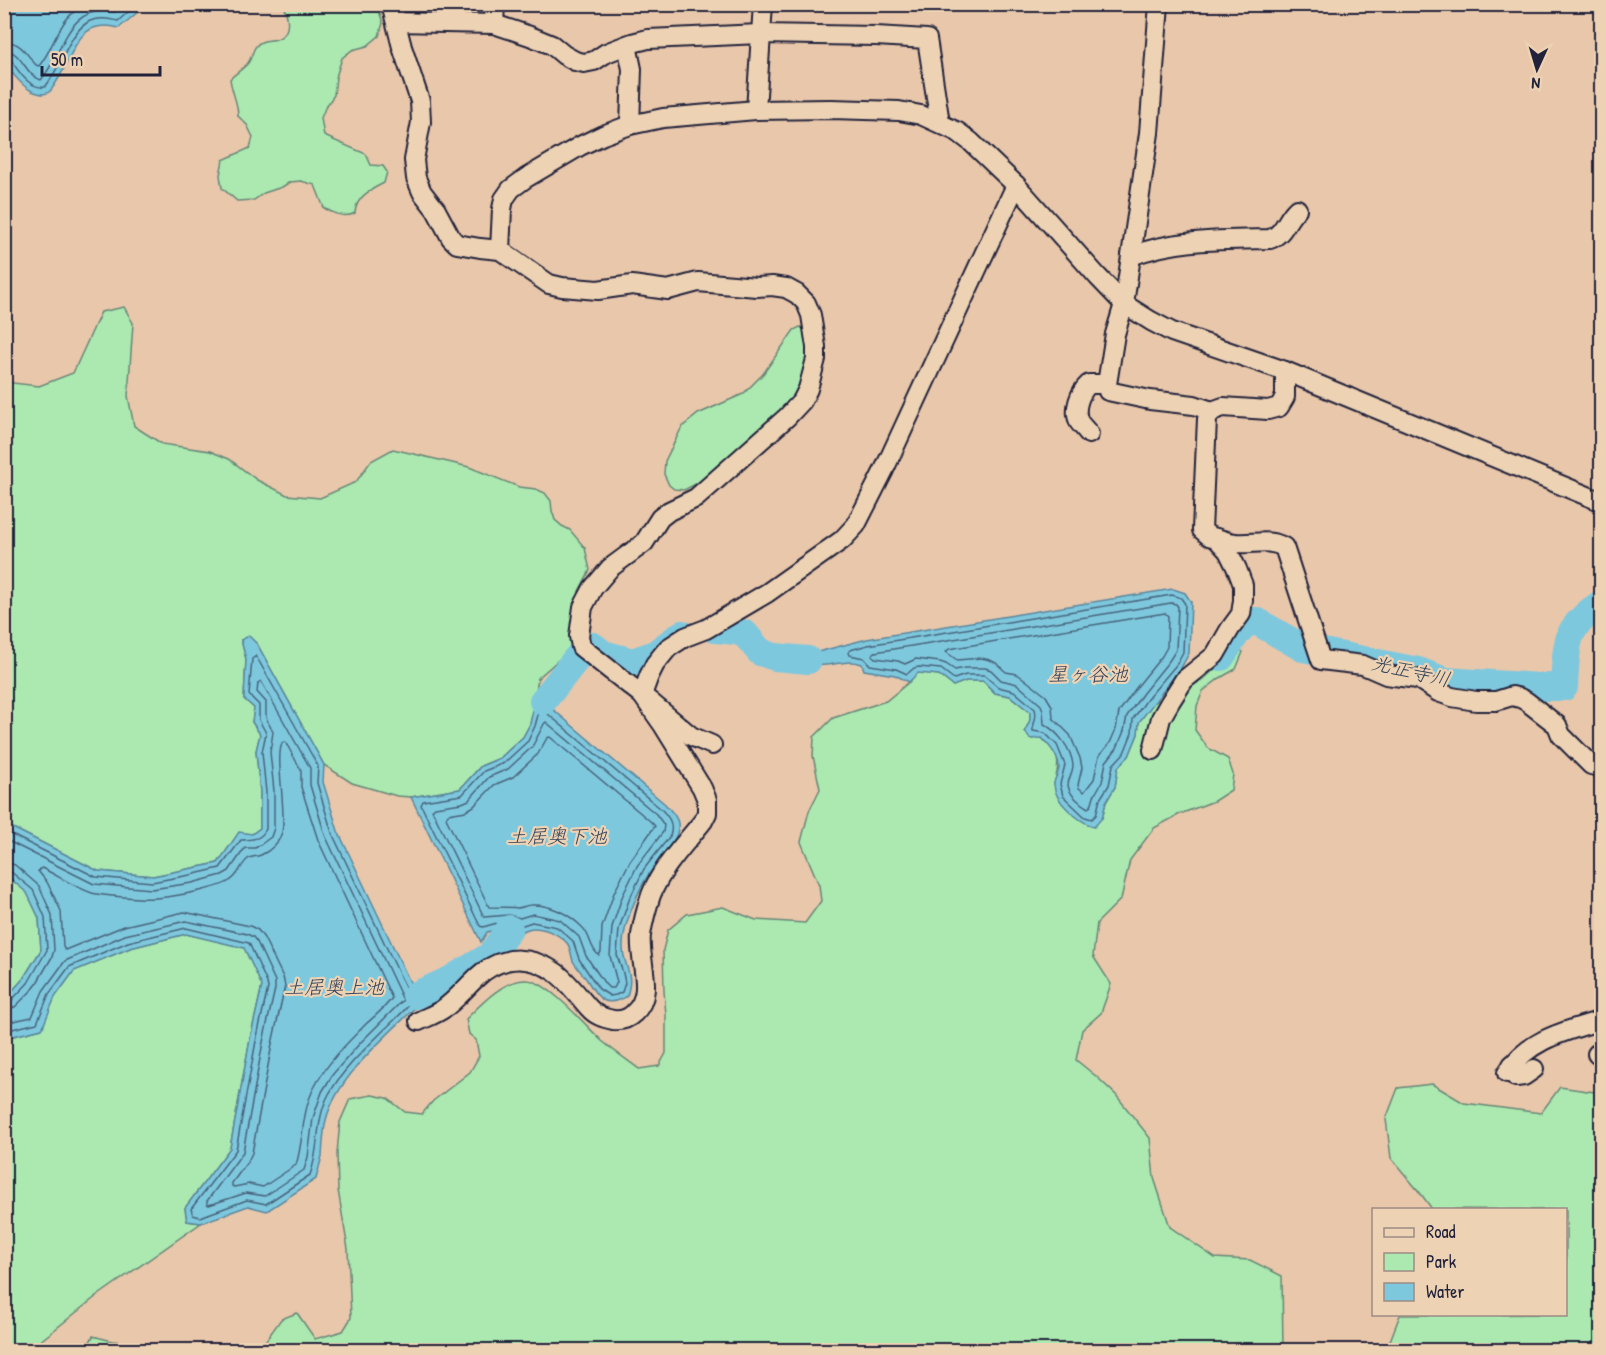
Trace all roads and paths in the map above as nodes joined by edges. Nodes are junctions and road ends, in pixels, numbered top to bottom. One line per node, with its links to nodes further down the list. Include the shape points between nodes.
1 (495, 4): 5 (street)
2 (762, 4): 6 (street)
3 (1159, 4): 14 (street, via 1149,134)
4 (393, 13): 5 (street); 13 (street, via 420,101 421,122 414,160 422,192 457,244)
5 (494, 24): 7 (street, via 541,40 584,63)
6 (760, 34): 7 (street, via 648,39); 8 (street); 9 (street, via 927,39)
7 (627, 45): 10 (street, via 632,69)
8 (756, 111): 9 (street, via 899,111); 10 (street, via 663,118)
9 (940, 123): 11 (street, via 971,142)
10 (630, 125): 13 (street, via 580,146 511,189 502,209)
11 (1016, 185): 15 (street); 22 (street, via 856,525 842,540 767,594 668,648 655,664)
12 (1297, 209): 14 (street, via 1278,236 1270,239 1205,240)
13 (500, 250): 22 (street, via 549,284 562,287 598,290 632,285 668,290 698,282 772,286 797,294 811,315 816,359 802,401 696,498 660,518 644,543 610,568 583,607 579,636 587,652)
14 (1131, 256): 15 (street)
15 (1124, 304): 16 (street, via 1172,332); 17 (street)
16 (1285, 371): 18 (street, via 1285,397 1279,407 1223,407); 20 (street)
17 (1107, 384): 18 (street, via 1108,391); 19 (street, via 1089,384 1079,396 1078,418)
18 (1212, 411): 21 (street, via 1207,419 1202,530)
19 (1089, 434)
20 (1602, 502)
21 (1216, 538): 24 (street, via 1228,551 1243,585 1241,614 1215,655 1184,680 1161,718); 25 (street, via 1284,547 1321,660 1363,665 1386,675 1418,679 1452,697 1496,701 1512,696 1526,700 1557,725 1561,735 1591,765)
22 (642, 695): 23 (street, via 691,736); 27 (street, via 702,788 708,806 703,821 661,874 651,896 641,935 645,978 642,1005 620,1021 594,1014 556,973 535,961 519,958 484,971 443,1009)
23 (712, 745)
24 (1153, 750)
25 (1602, 768)
26 (1602, 1020): 28 (street, via 1531,1046 1509,1069 1516,1077)
27 (419, 1021)
28 (1534, 1069)

